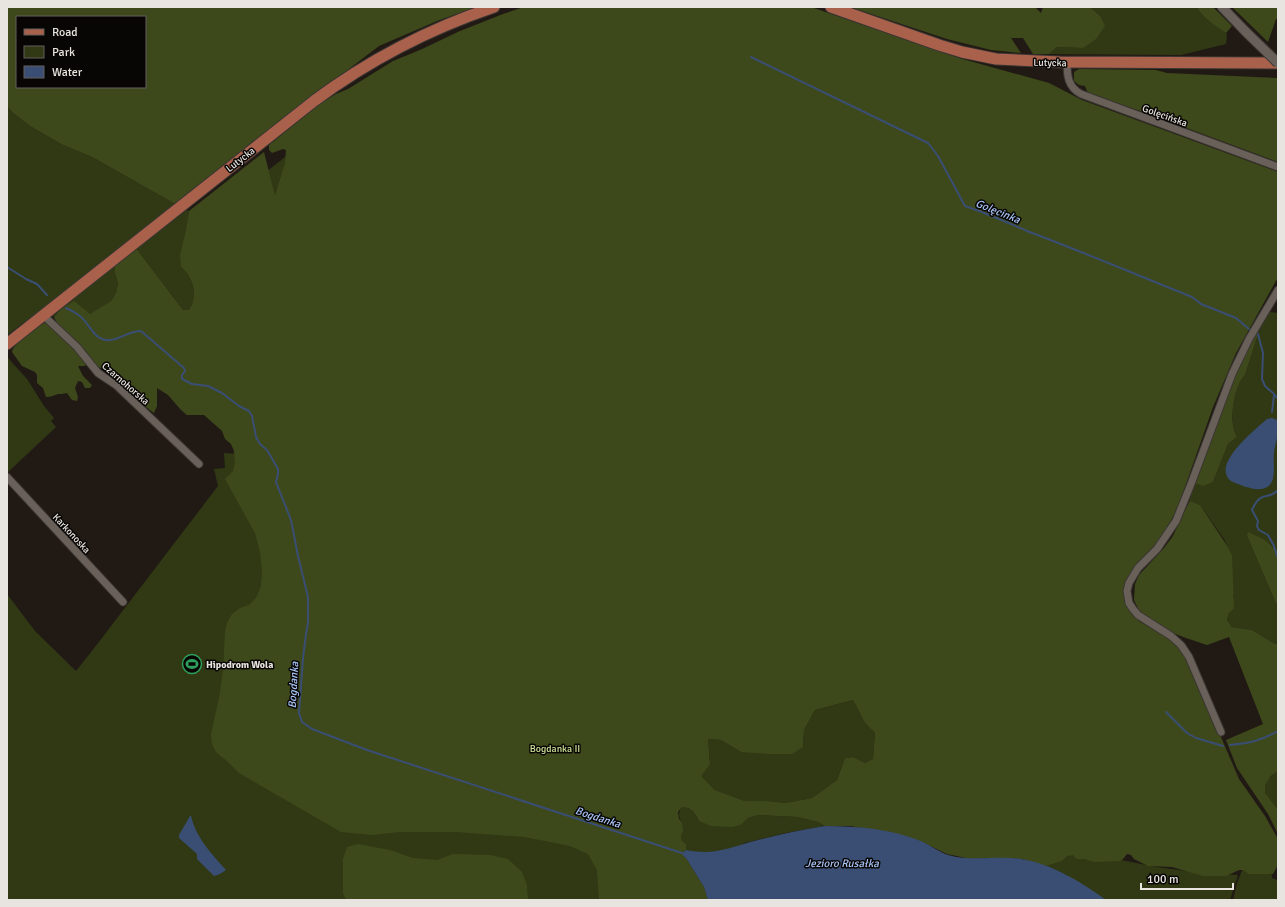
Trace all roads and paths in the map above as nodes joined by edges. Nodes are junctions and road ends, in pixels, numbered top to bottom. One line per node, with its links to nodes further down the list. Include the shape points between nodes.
1 (494, 7): 8 (main road, Lutycka, via 400,46 339,82)
2 (831, 7): 4 (main road, Lutycka, via 932,43 975,55 1011,60)
3 (1222, 7): 5 (street, bridge)
4 (1067, 62): 5 (main road, Lutycka); 6 (street, Golęcińska, via 1069,82 1080,94)
5 (1278, 63)
6 (1278, 167)
7 (1278, 290): 13 (street, via 1232,374 1176,521 1157,550 1138,568 1127,591 1129,603 1136,612 1181,645)
8 (43, 315): 9 (main road, Lutycka); 10 (street, Czarnohorska, via 80,350 98,373 116,385)
9 (7, 344)
10 (199, 464)
11 (7, 477): 12 (street, Karkonoska)
12 (123, 602)
13 (1221, 732)

